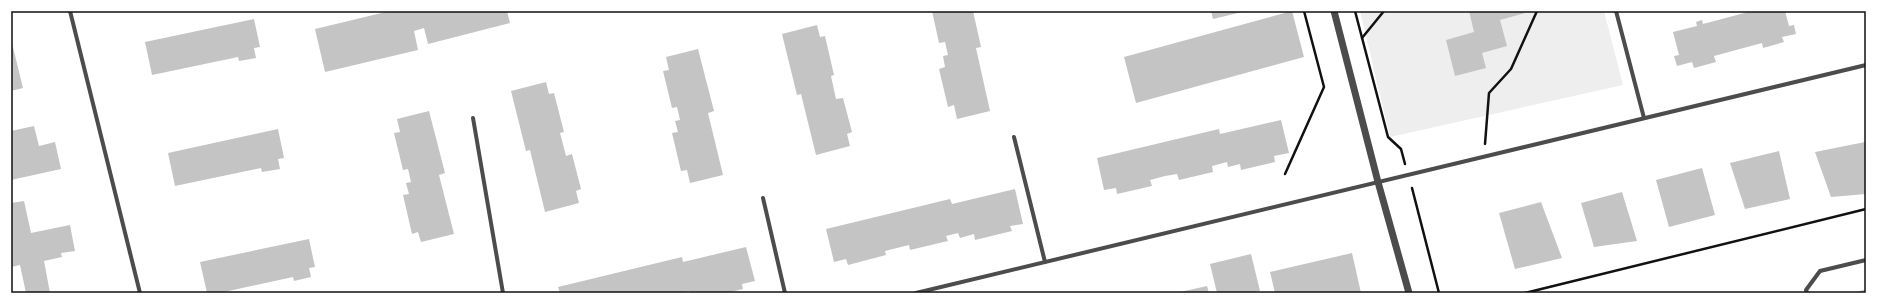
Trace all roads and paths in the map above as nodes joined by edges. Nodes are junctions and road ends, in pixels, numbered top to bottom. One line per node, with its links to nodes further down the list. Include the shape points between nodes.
1 (70, 11): 21 (street)
2 (1304, 11): 14 (path, via 1324,87)
3 (1334, 11): 16 (street)
4 (1355, 11): 8 (path)
5 (1384, 11): 8 (path)
6 (1537, 11): 13 (path, via 1511,69 1488,93)
7 (1616, 11): 11 (street)
8 (1362, 39): 15 (path, via 1388,137 1401,149)
9 (1866, 64): 11 (street)
10 (473, 118): 22 (street)
11 (1644, 118): 13 (street)
12 (1014, 137): 20 (street)
13 (1484, 156): 15 (street)
14 (1286, 174)
15 (1408, 174): 16 (street); 26 (path)
16 (1378, 182): 20 (street); 25 (street)
17 (763, 198): 23 (street)
18 (1866, 209): 27 (path)
19 (1866, 260): 28 (street, via 1820,271 1806,290)
20 (1045, 262): 24 (street)
21 (140, 293)
22 (503, 293)
23 (785, 293)
24 (916, 293)
25 (1409, 293)
26 (1440, 293)
27 (1525, 293)
28 (1807, 293)

